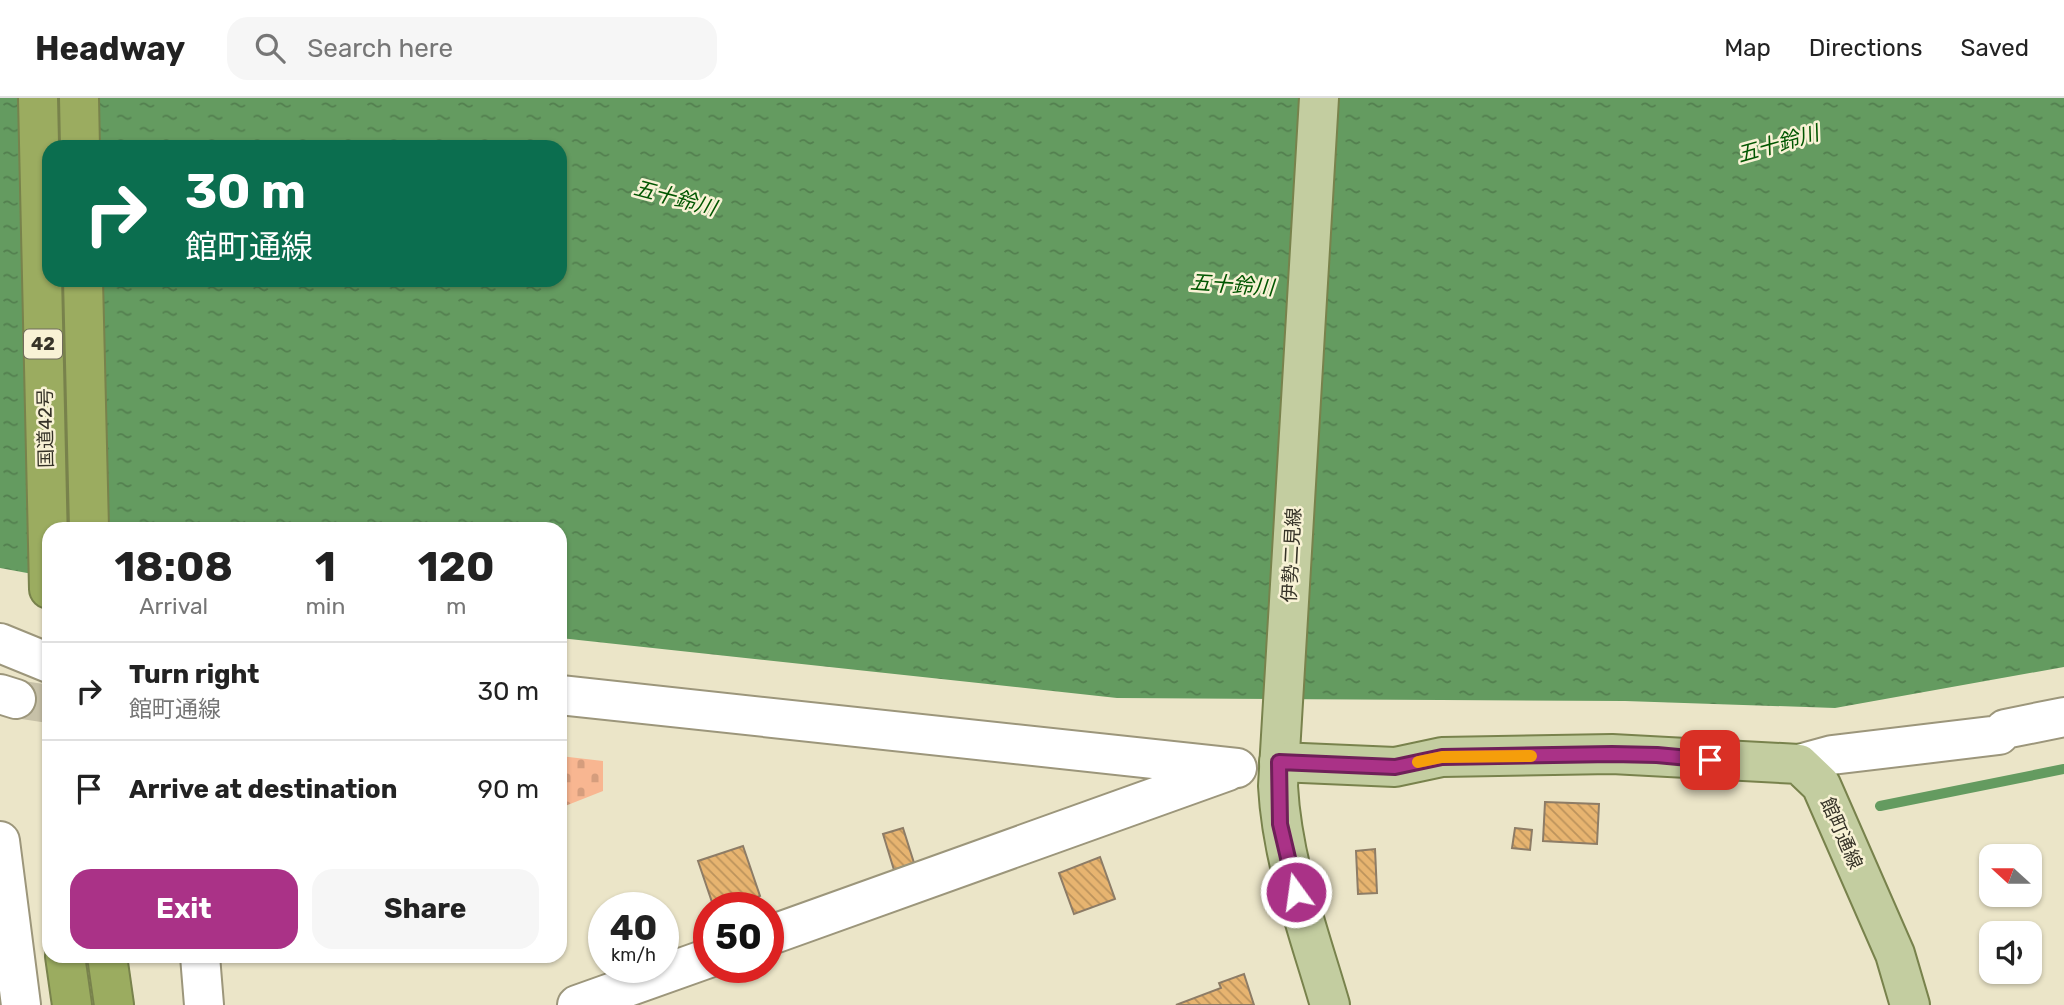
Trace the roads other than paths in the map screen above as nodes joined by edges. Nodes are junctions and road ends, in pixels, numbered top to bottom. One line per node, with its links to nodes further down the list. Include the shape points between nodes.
1 (38, 98): 5 (highway, 国道42号 / 42)
2 (79, 98): 4 (highway)
3 (1319, 98): 14 (main road, 伊勢二見線)
4 (80, 140)
5 (42, 277)
6 (42, 287): 8 (highway, 国道42号 / 42)
7 (83, 287): 9 (highway, 42)
8 (47, 522)
9 (89, 522)
10 (0, 643): 11 (street)
11 (42, 660)
12 (567, 696): 16 (street)
13 (2064, 717): 15 (street, via 2005,729 1999,735 1832,755)
14 (1279, 762): 15 (main road, via 1395,767 1442,757 1612,754); 16 (street); 28 (main road, 伊勢二見線, via 1280,824)
15 (1799, 764): 29 (main road, 館町通線, via 1821,785 1895,954)
16 (1237, 768): 18 (street)
17 (0, 841): 23 (street)
18 (784, 930)
19 (66, 963): 24 (highway)
20 (108, 963): 25 (highway)
21 (201, 963): 26 (street)
22 (693, 964): 27 (street)
23 (21, 1005)
24 (72, 1005)
25 (114, 1005)
26 (204, 1005)
27 (577, 1005)
28 (1330, 1005)
29 (1910, 1005)

